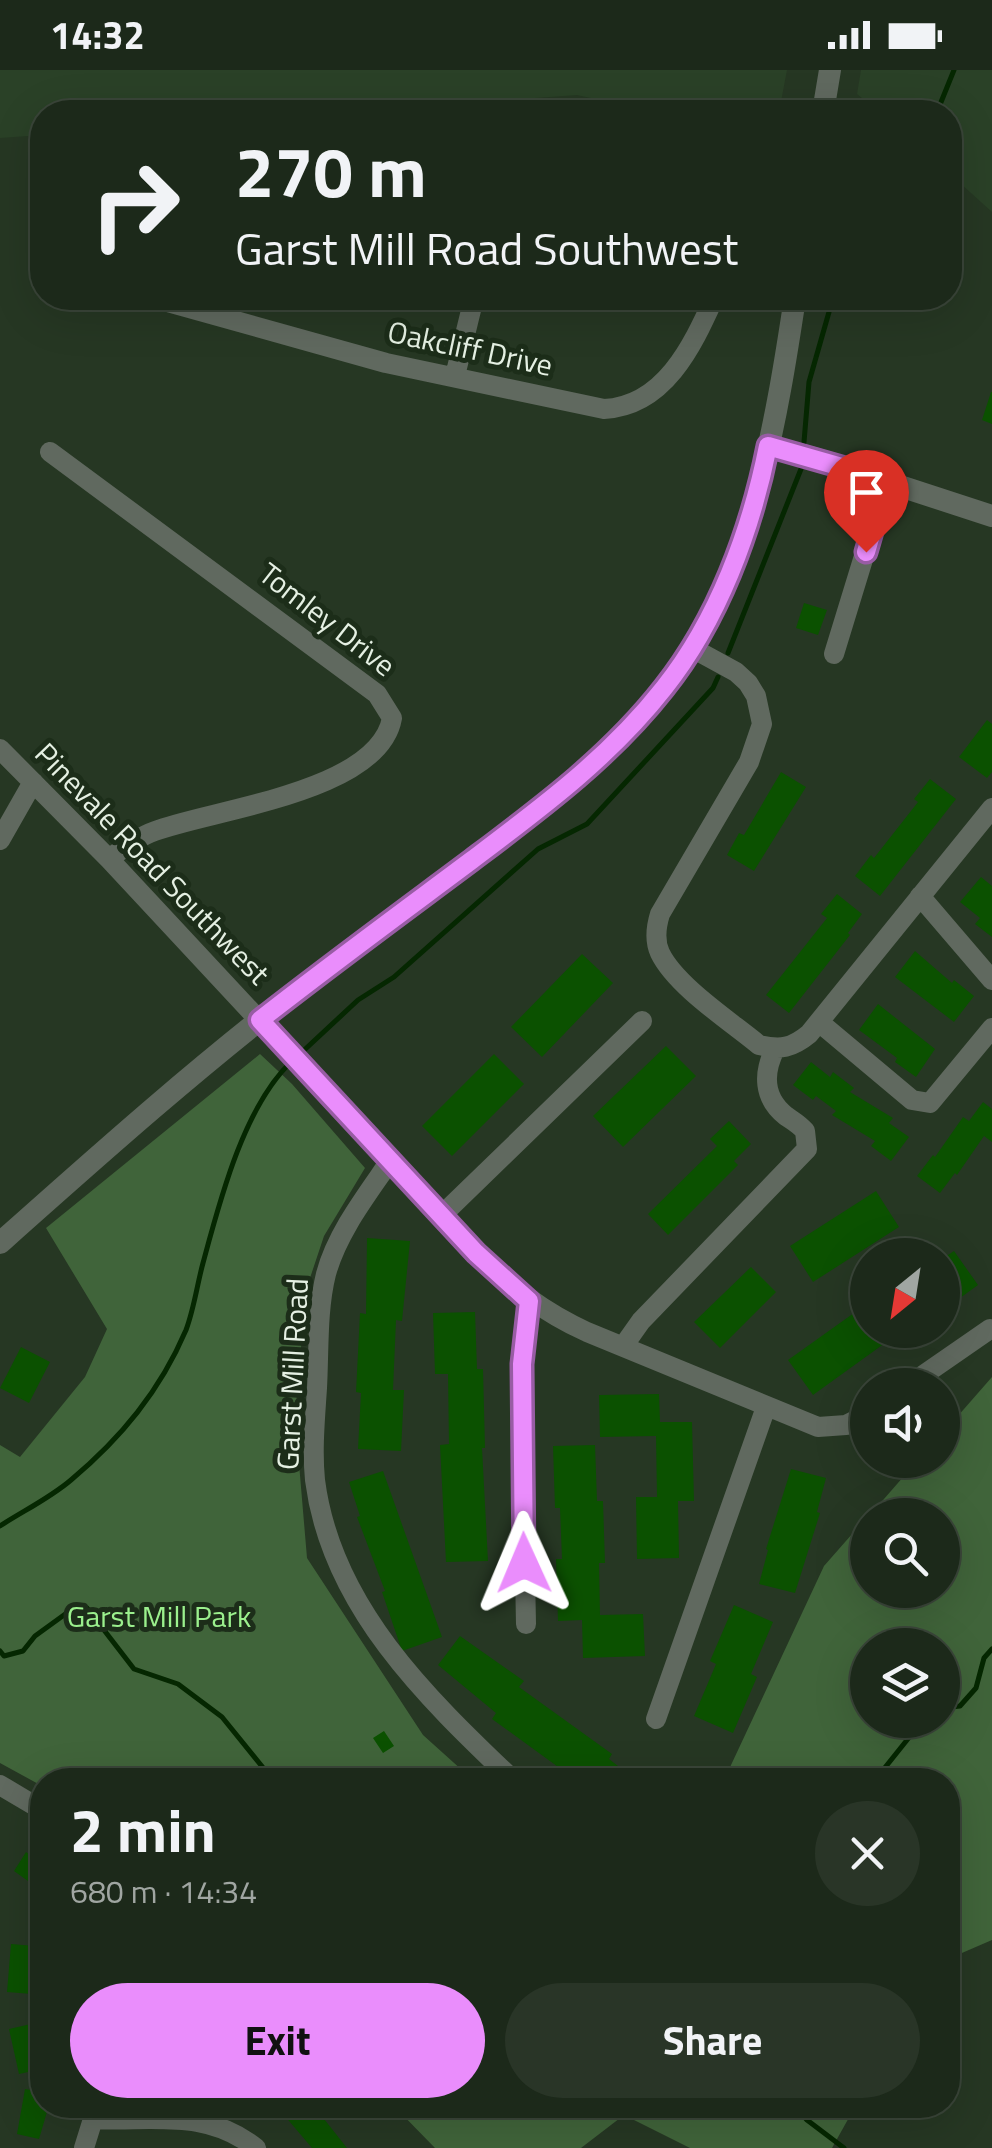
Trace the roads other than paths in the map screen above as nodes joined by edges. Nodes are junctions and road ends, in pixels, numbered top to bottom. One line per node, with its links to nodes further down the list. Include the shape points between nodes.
1 (830, 70): 2 (street)
2 (825, 100)
3 (197, 310): 7 (street, Oakcliff Drive)
4 (471, 310): 7 (street)
5 (707, 310): 7 (street, Oakcliff Drive, via 673,373 658,390 621,408)
6 (793, 310): 8 (street)
7 (455, 376)
8 (768, 446): 10 (street); 12 (street, via 731,569)
9 (50, 452): 18 (street, Tomley Drive, via 378,694 392,718 383,742 336,776 152,832)
10 (887, 480): 11 (street); 13 (street)
11 (992, 516)
12 (692, 648): 21 (street, via 638,720 580,776); 25 (street, via 748,683 762,724 750,762 660,914 656,941 680,978 759,1045)
13 (834, 654)
14 (0, 748): 15 (street, Pinevale Road Southwest)
15 (33, 782): 17 (street); 18 (street, Pinevale Road Southwest)
16 (992, 808): 19 (street)
17 (0, 840)
18 (108, 859): 21 (street, Pinevale Road Southwest)
19 (920, 896): 20 (street); 23 (street)
20 (992, 980)
21 (260, 1020): 26 (street); 28 (street)
22 (642, 1021): 27 (street)
23 (819, 1022): 24 (street, via 921,1103 930,1103); 25 (street, via 797,1044)
24 (992, 1028)
25 (775, 1049): 31 (street, via 768,1093 806,1131 807,1149)
26 (390, 1161): 27 (street); 37 (street, Garst Mill Road, via 326,1272 314,1453 319,1503 348,1582 397,1662)
27 (441, 1216): 29 (street)
28 (0, 1244)
29 (529, 1301): 31 (street); 35 (street, via 522,1364)
30 (990, 1329): 32 (street)
31 (624, 1345): 33 (street)
32 (934, 1368)
33 (766, 1407): 34 (street, via 818,1427); 36 (street)
34 (850, 1423)
35 (526, 1624)
36 (656, 1719)
37 (500, 1768)
38 (0, 1785): 39 (street)
39 (30, 1803)
40 (92, 2118): 42 (street)
41 (167, 2118): 43 (street, via 204,2121)
42 (84, 2148)
43 (256, 2148)

